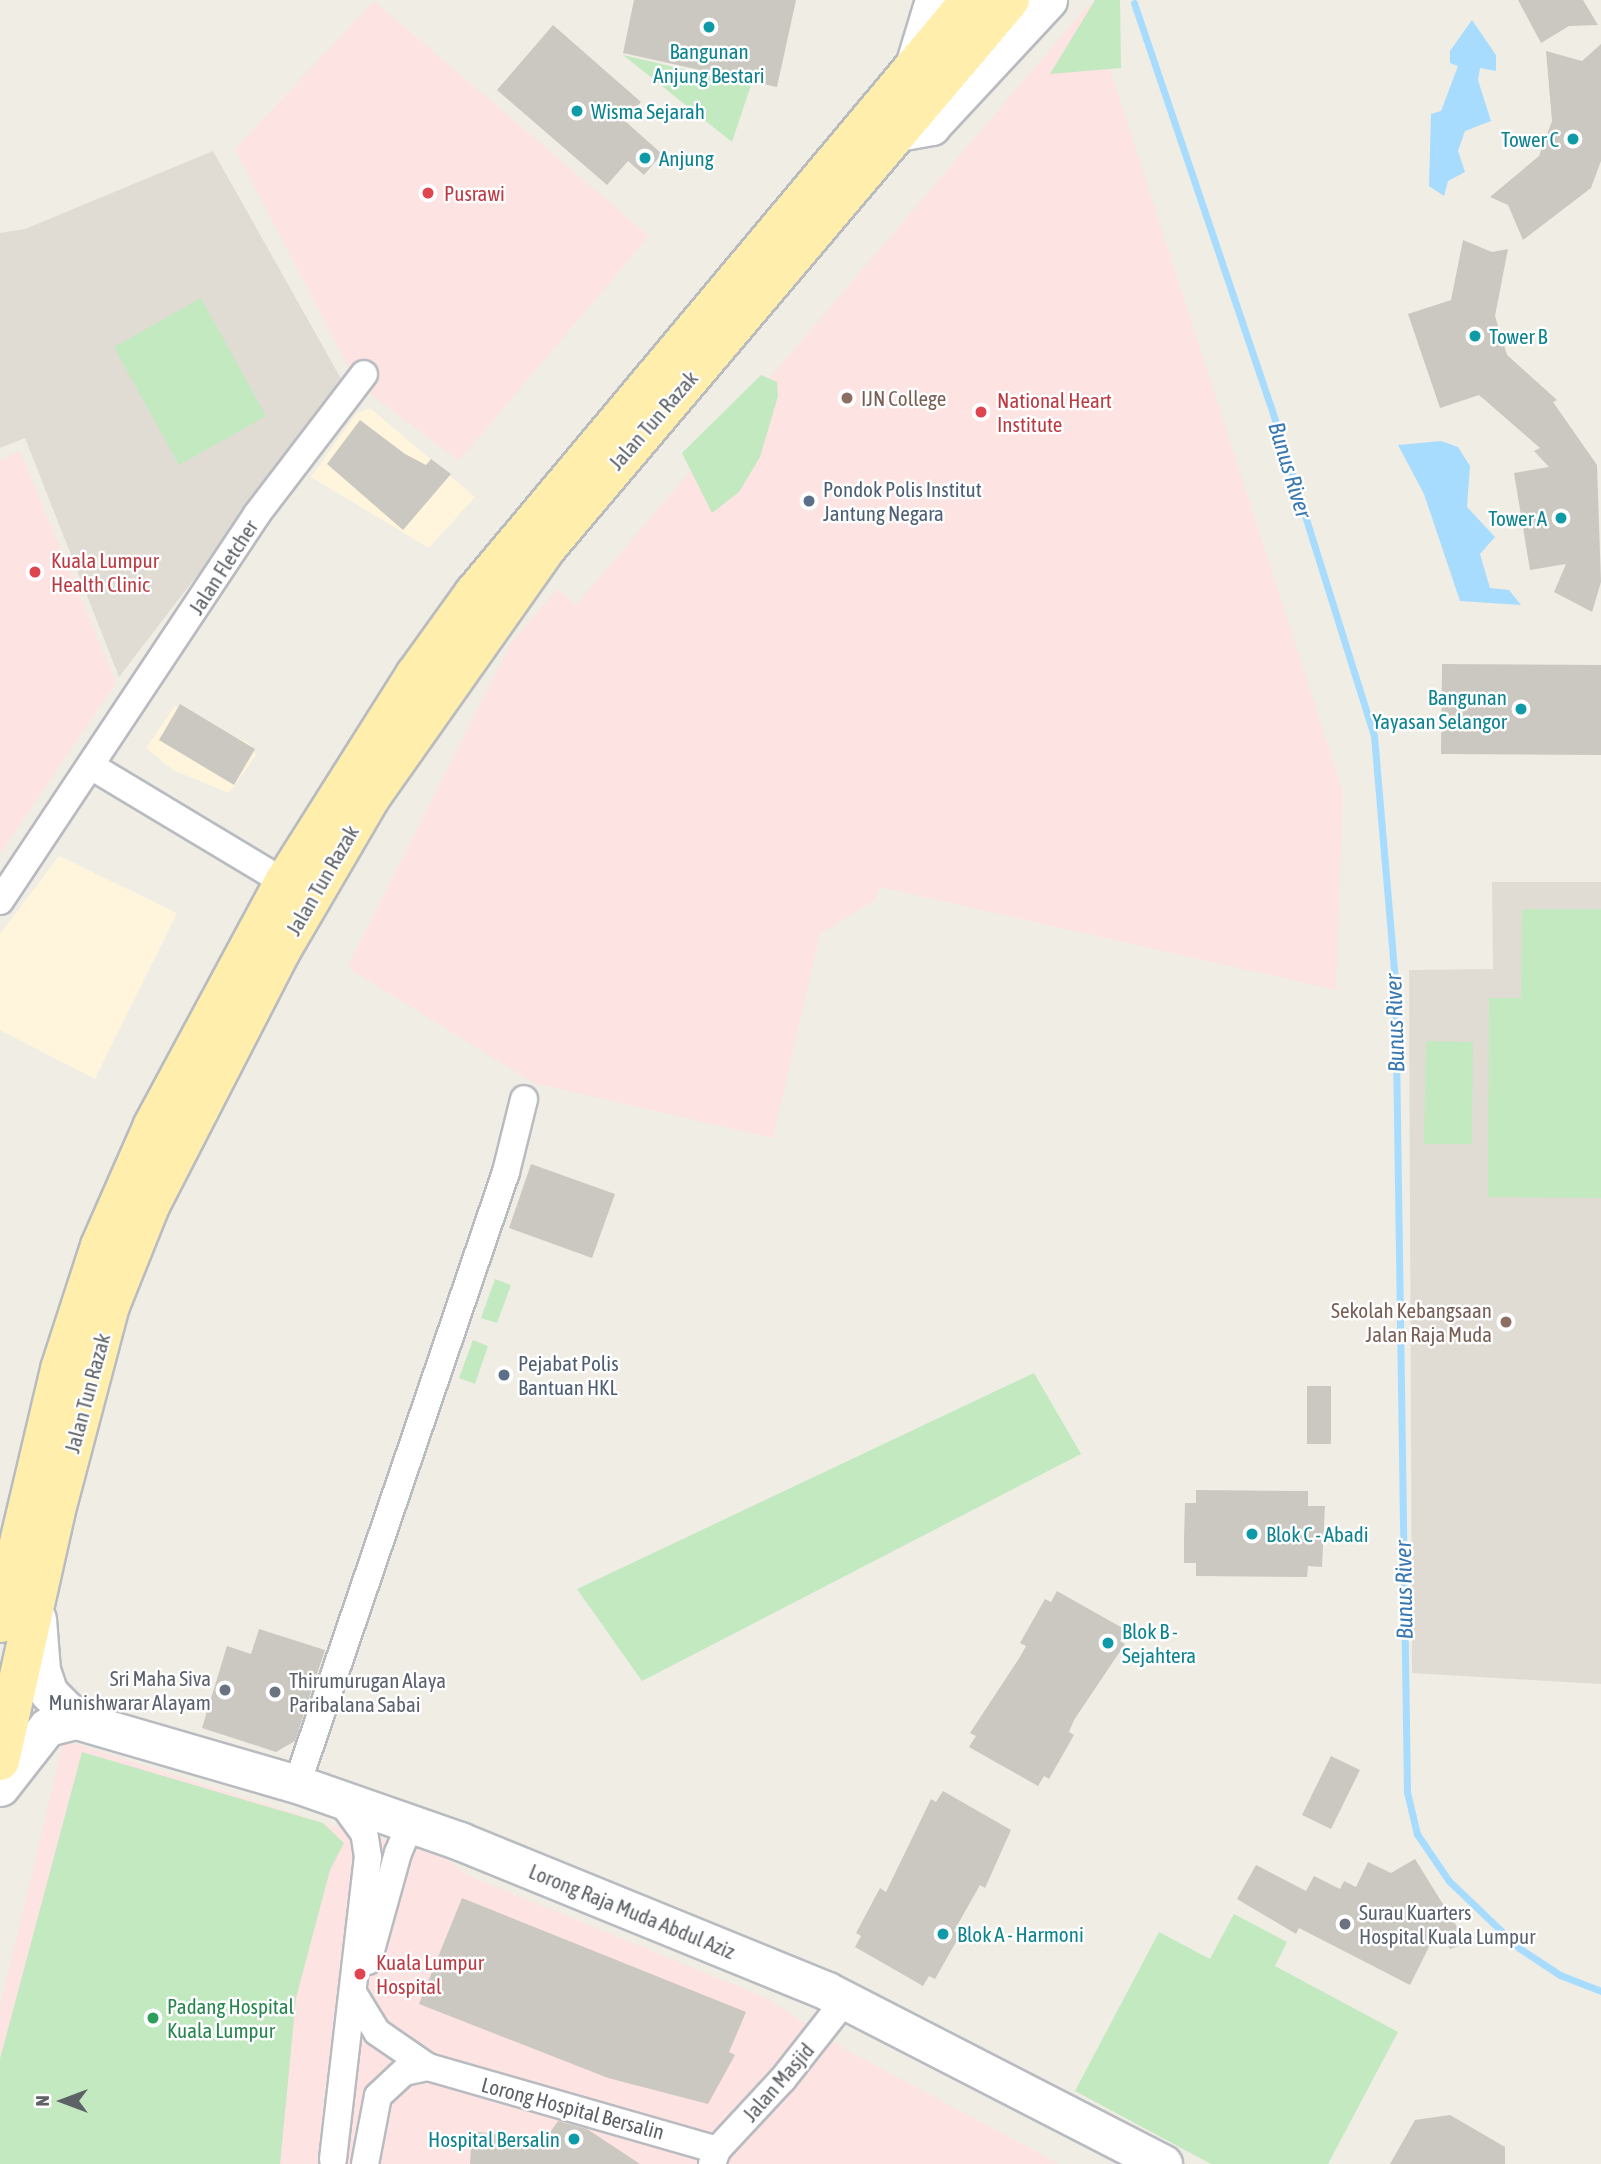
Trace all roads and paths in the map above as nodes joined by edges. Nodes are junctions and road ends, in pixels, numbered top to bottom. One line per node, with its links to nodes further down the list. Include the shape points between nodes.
1 (934, 0): 5 (street, Jalan Tun Razak)
2 (970, 0): 5 (main road, Jalan Tun Razak)
3 (1010, 0): 6 (main road, Jalan Tun Razak)
4 (1048, 0): 6 (street, via 931,126)
5 (914, 67): 9 (main road, Jalan Tun Razak, via 482,583 415,675)
6 (898, 132): 12 (main road, Jalan Tun Razak, via 545,550 438,696 344,841 259,989 150,1206 93,1366)
7 (364, 374): 8 (street, Jalan Fletcher, via 257,514)
8 (90, 766): 9 (street); 10 (street, Jalan Fletcher)
9 (284, 882): 13 (main road, Jalan Tun Razak, via 153,1125 91,1269 60,1369)
10 (0, 901)
11 (524, 1100): 16 (street, via 506,1172)
12 (37, 1591): 14 (street, Lorong Raja Muda Abdul Aziz, via 41,1670 49,1693); 15 (main road, Jalan Tun Razak)
13 (0, 1623)
14 (76, 1720): 16 (street, Lorong Raja Muda Abdul Aziz); 17 (street, via 47,1727)
15 (0, 1761)
16 (297, 1784): 18 (street, Lorong Raja Muda Abdul Aziz)
17 (0, 1787)
18 (339, 1799): 19 (street, Lorong Raja Muda Abdul Aziz); 20 (street, via 357,1819 368,1857)
19 (411, 1823): 20 (street, via 398,1853 373,1952); 21 (street, Lorong Raja Muda Abdul Aziz)
20 (356, 1990): 22 (street, Lorong Hospital Bersalin, via 377,2032); 24 (street)
21 (846, 1999): 23 (street, Jalan Masjid); 26 (street, Lorong Raja Muda Abdul Aziz)
22 (428, 2067): 23 (street, Lorong Hospital Bersalin); 25 (street, via 404,2072 378,2096 367,2134)
23 (715, 2157)
24 (333, 2159)
25 (365, 2164)
26 (1163, 2164)

